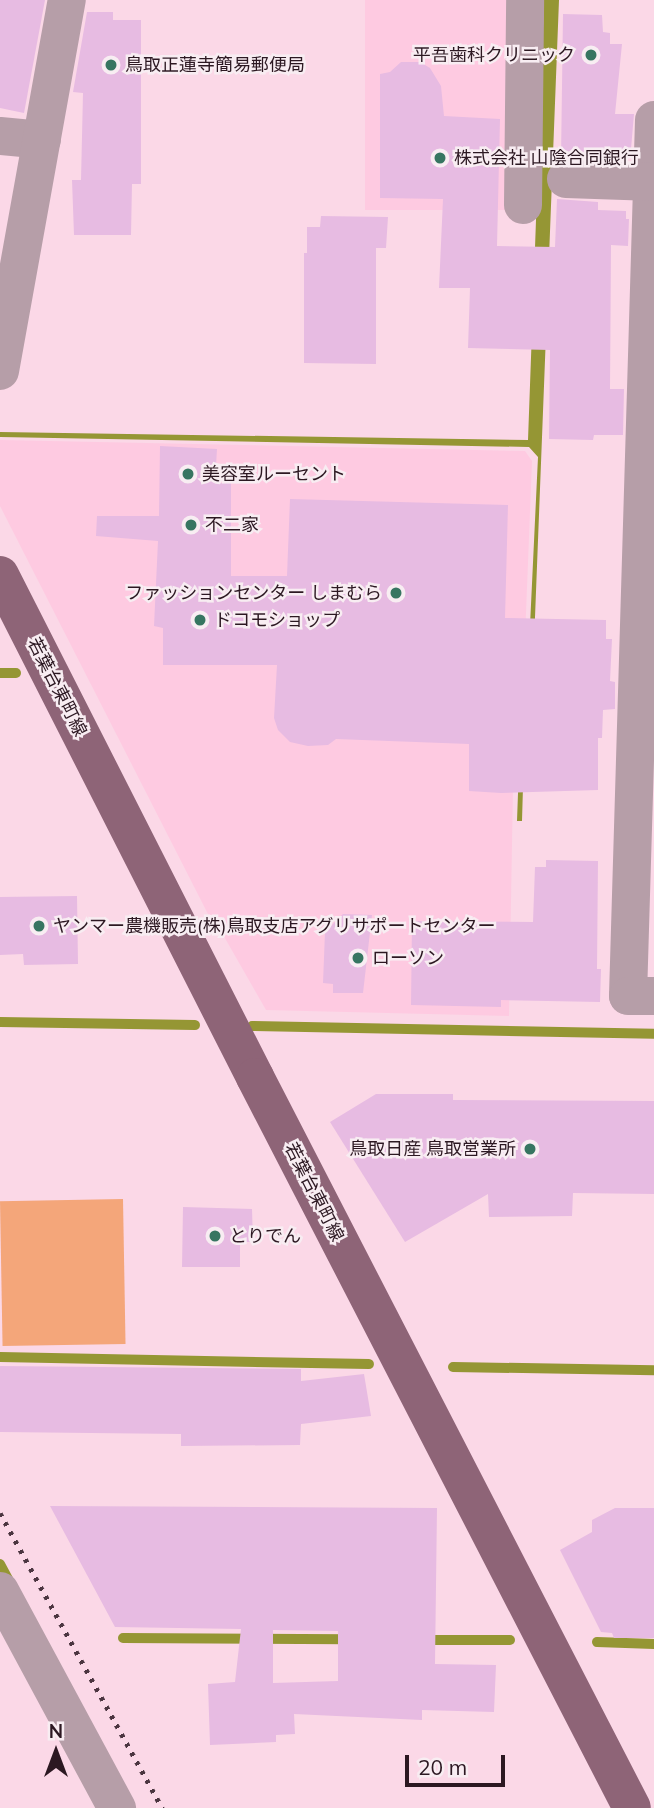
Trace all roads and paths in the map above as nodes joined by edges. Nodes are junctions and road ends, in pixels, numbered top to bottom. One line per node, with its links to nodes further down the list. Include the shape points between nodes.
1 (67, 0): 5 (street)
2 (525, 0): 8 (street)
3 (654, 120): 7 (street)
4 (0, 136): 5 (street)
5 (42, 140): 10 (street)
6 (566, 179): 7 (street)
7 (654, 182): 9 (street)
8 (523, 205)
9 (651, 357): 11 (street)
10 (0, 371)
11 (648, 559): 13 (street, via 628,996)
12 (0, 575): 16 (main road, 若葉台東町線)
13 (654, 996)
14 (0, 1591): 15 (street)
15 (117, 1808)
16 (632, 1808)

